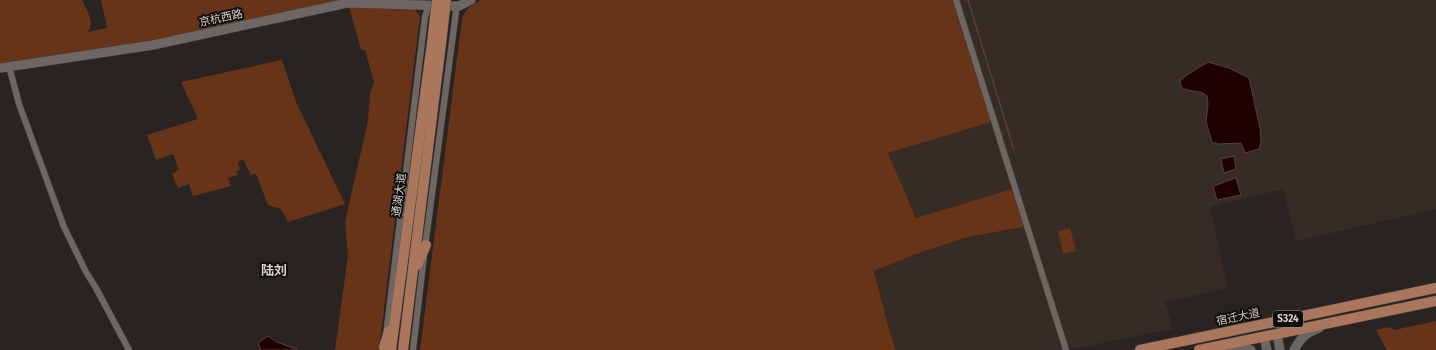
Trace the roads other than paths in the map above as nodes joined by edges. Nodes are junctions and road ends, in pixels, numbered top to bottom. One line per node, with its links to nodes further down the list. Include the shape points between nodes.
1 (471, 0): 4 (main road, 京杭西路, via 459,6)
2 (956, 0): 18 (street)
3 (433, 3): 4 (main road, 京杭西路); 5 (main road, bridge); 6 (main road, 京杭西路, via 347,3 153,45); 14 (street, via 426,17)
4 (450, 3): 5 (main road, bridge); 7 (street, via 456,12)
5 (436, 43): 8 (main road, 通湖大道); 14 (main road, 通湖大道, via 396,314)
6 (4, 67): 15 (street, via 64,227)
7 (426, 245): 8 (main road); 17 (street)
8 (412, 278): 16 (main road, 通湖大道)
9 (1436, 288): 19 (main road, 宿迁大道 / S324)
10 (1436, 301): 11 (main road, S324)
11 (1339, 321): 12 (main road, S324); 24 (main road, via 1308,332)
12 (1277, 334): 13 (main road, S324); 23 (main road)
13 (1264, 337): 20 (main road, S324); 22 (main road)
14 (386, 349)
15 (129, 350)
16 (403, 350)
17 (412, 350)
18 (1066, 350)
19 (1140, 350)
20 (1200, 350): 21 (main road, via 1228,347)
21 (1251, 350)
22 (1267, 350)
23 (1280, 350)
24 (1294, 350)

